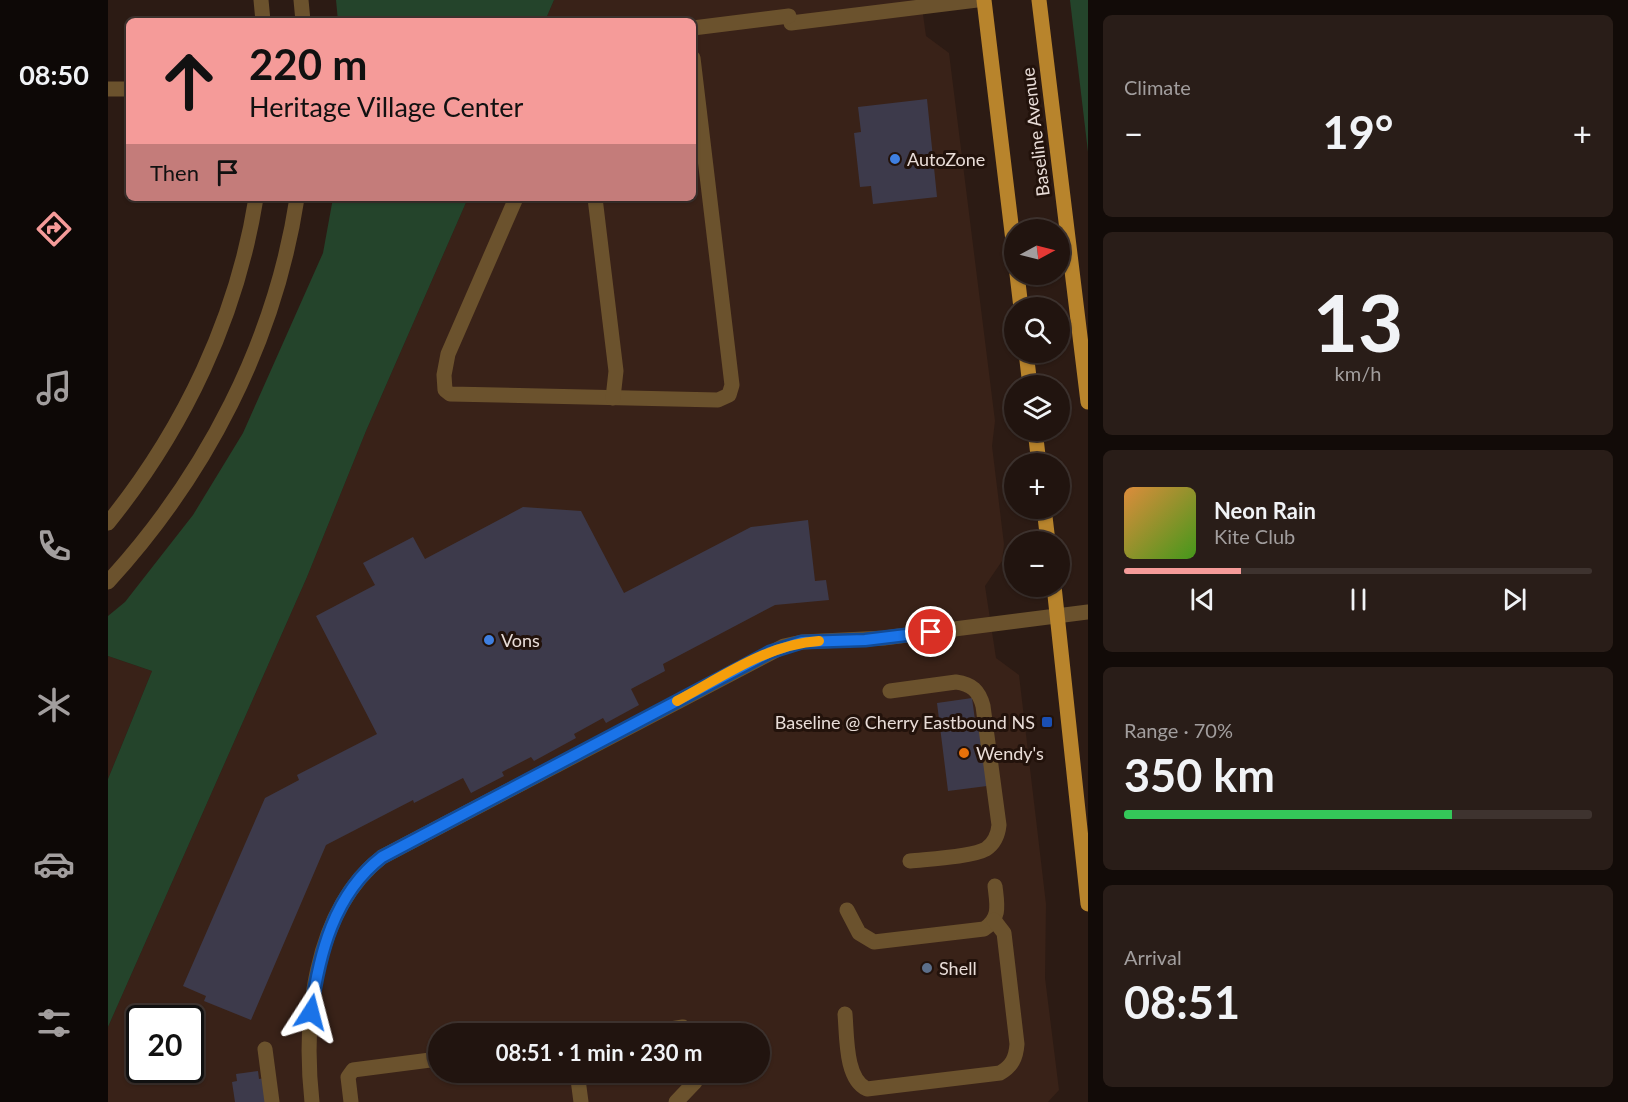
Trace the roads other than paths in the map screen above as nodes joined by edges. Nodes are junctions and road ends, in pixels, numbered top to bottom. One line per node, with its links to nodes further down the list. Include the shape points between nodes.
1 (261, 0): 6 (street)
2 (301, 0): 7 (street)
3 (977, 0): 8 (street)
4 (984, 0): 16 (main road, Baseline Avenue)
5 (1039, 0): 18 (main road, Baseline Avenue)
6 (263, 18)
7 (303, 18)
8 (696, 28)
9 (696, 84): 17 (street, via 731,391 718,400)
10 (108, 89): 11 (street)
11 (126, 89)
12 (255, 201): 19 (street, via 237,280 201,377 174,428)
13 (296, 201): 20 (street, via 273,300 237,392 196,467 158,524)
14 (515, 201): 17 (street, via 448,354 445,390 450,394)
15 (595, 201): 17 (street, via 616,371)
16 (1010, 219)
17 (613, 398)
18 (1088, 402)
19 (108, 523)
20 (108, 582)
21 (1054, 597): 23 (main road)
22 (1088, 612): 23 (street)
23 (1057, 616): 27 (main road); 36 (street, via 884,638 802,642 770,652 399,847 354,883 333,922 317,973 308,1043)
24 (890, 691): 25 (street, via 956,682 975,689 983,706 999,825 994,842 980,852)
25 (910, 861)
26 (995, 886): 29 (street)
27 (1088, 904)
28 (847, 910): 29 (street, via 859,933 874,942 984,930)
29 (994, 920): 30 (street, via 1004,933 1017,1044 1007,1069 867,1089 859,1085 852,1072)
30 (845, 1014)
31 (265, 1049): 35 (street)
32 (428, 1060): 37 (street, via 352,1070 348,1077)
33 (578, 1083): 38 (street)
34 (694, 1083): 39 (street)
35 (272, 1102)
36 (312, 1102)
37 (351, 1102)
38 (581, 1102)
39 (676, 1102)

